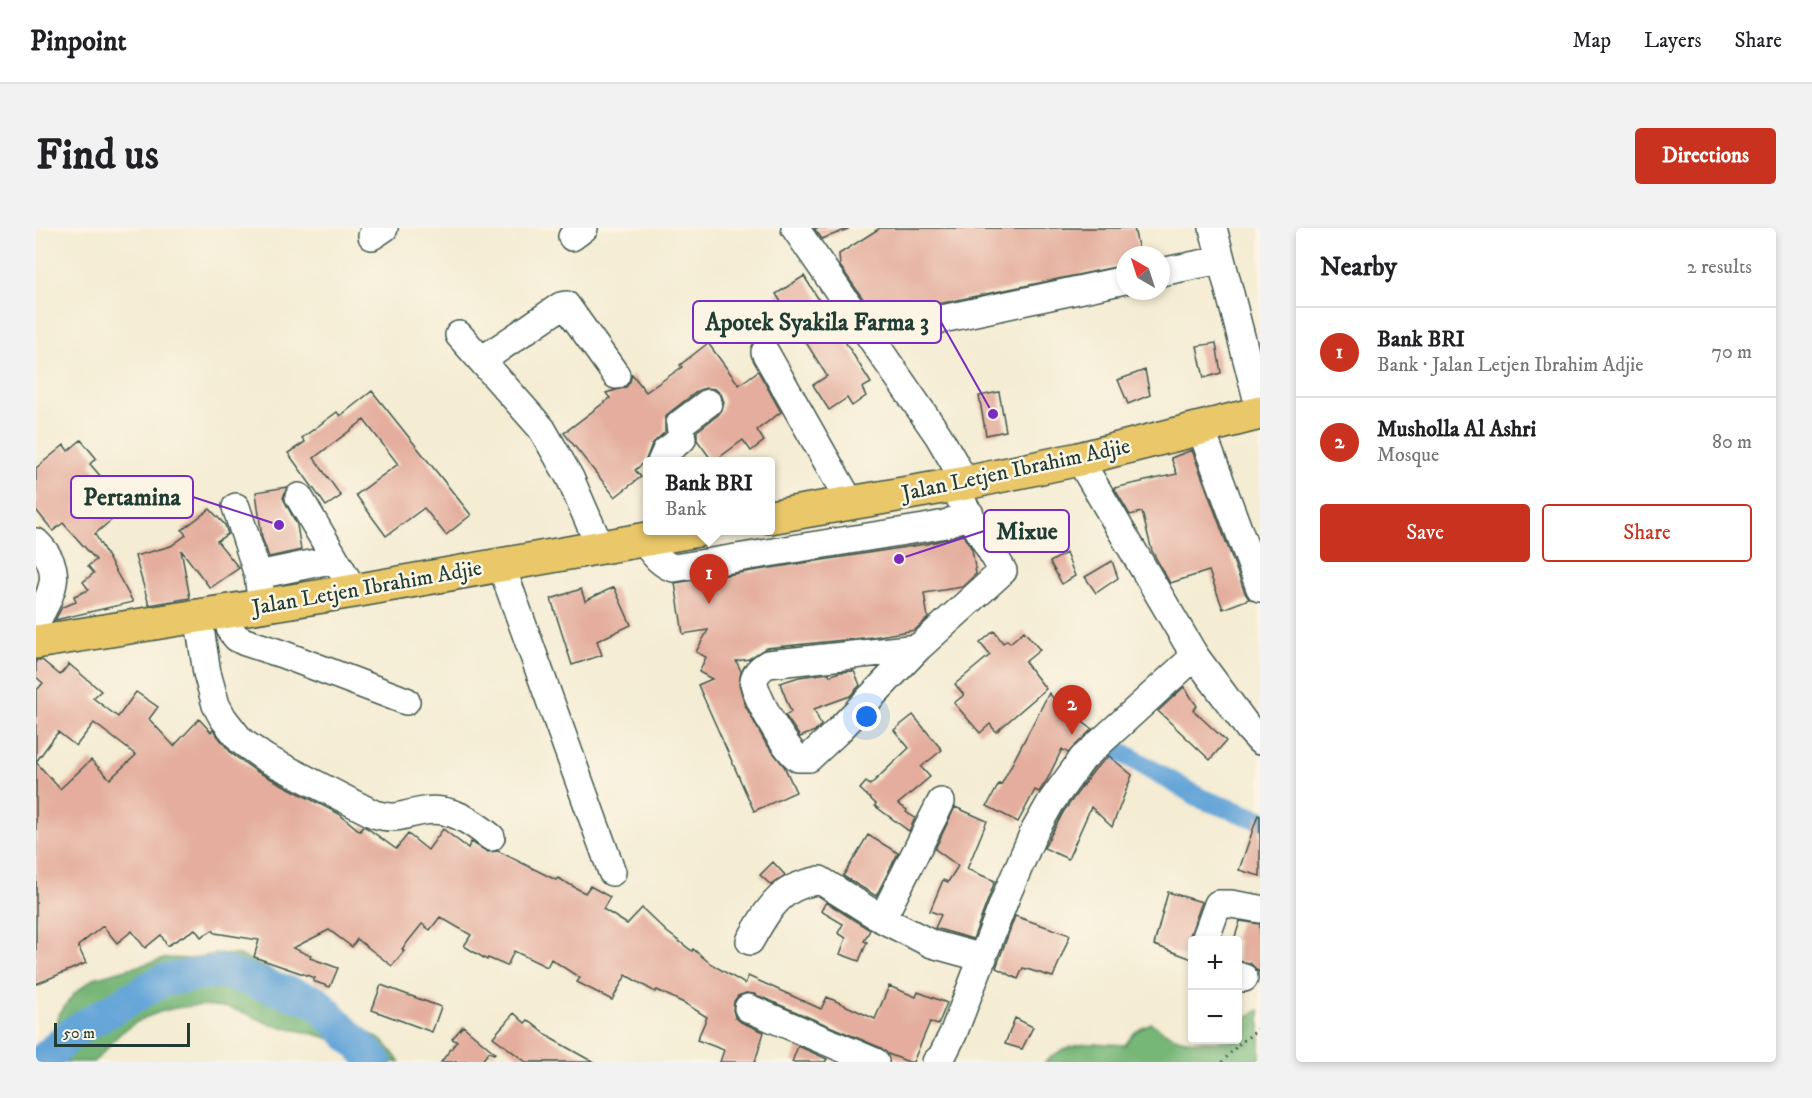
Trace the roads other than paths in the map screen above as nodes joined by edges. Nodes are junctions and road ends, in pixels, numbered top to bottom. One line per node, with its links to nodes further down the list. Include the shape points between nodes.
1 (795, 228): 16 (street, via 938,435)
2 (1213, 228): 3 (street)
3 (1220, 260): 4 (street); 12 (street)
4 (1170, 270)
5 (1116, 282): 6 (street)
6 (914, 325)
7 (459, 335): 9 (street)
8 (765, 352): 18 (street)
9 (482, 360): 10 (street, via 564,305); 26 (street, via 551,443)
10 (616, 375)
11 (708, 403): 14 (street, via 680,424 682,439)
12 (1260, 412): 13 (main road, Jalan Letjen Ibrahim Adjie)
13 (1201, 429): 15 (main road, Jalan Letjen Ibrahim Adjie); 29 (street)
14 (663, 457)
15 (1079, 459): 16 (main road, Jalan Letjen Ibrahim Adjie); 36 (street)
16 (963, 494): 18 (main road, Jalan Letjen Ibrahim Adjie); 25 (street, via 935,526); 35 (street, via 1004,572)
17 (299, 497): 27 (street)
18 (850, 502): 20 (main road, Jalan Letjen Ibrahim Adjie)
19 (236, 507): 30 (street)
20 (804, 511): 21 (main road, Jalan Letjen Ibrahim Adjie); 25 (street)
21 (775, 516)
22 (666, 535): 23 (main road, Jalan Letjen Ibrahim Adjie)
23 (642, 539): 25 (street, via 670,568); 26 (main road, Jalan Letjen Ibrahim Adjie)
24 (36, 542): 33 (street, via 49,557 55,573 51,592)
25 (815, 545)
26 (600, 547): 28 (main road, Jalan Letjen Ibrahim Adjie)
27 (335, 559): 30 (street); 31 (street)
28 (501, 566): 31 (main road, Jalan Letjen Ibrahim Adjie); 41 (street)
29 (1260, 588)
30 (260, 591): 31 (main road, Jalan Letjen Ibrahim Adjie); 32 (main road, Jalan Letjen Ibrahim Adjie)
31 (354, 591)
32 (212, 614): 34 (main road, Jalan Letjen Ibrahim Adjie); 37 (street, via 245,642); 40 (street, via 207,673 216,705 231,729 253,751 374,814 389,819 422,811 454,813)
33 (36, 622)
34 (36, 642)
35 (918, 648): 35 (street, via 806,759 789,750 754,684 756,674 768,664)
36 (1195, 656): 38 (street); 46 (street, via 1103,738 1062,785 1034,832)
37 (406, 701)
38 (1260, 741)
39 (941, 802): 43 (street)
40 (491, 837)
41 (612, 872)
42 (1260, 909): 44 (street, via 1218,904)
43 (882, 919): 45 (street, via 820,880 786,893); 46 (street, via 932,944)
44 (1206, 936)
45 (750, 941)
46 (983, 958): 50 (street, via 953,1034)
47 (748, 1008): 48 (street)
48 (843, 1056): 49 (street)
49 (875, 1062)
50 (936, 1062)

